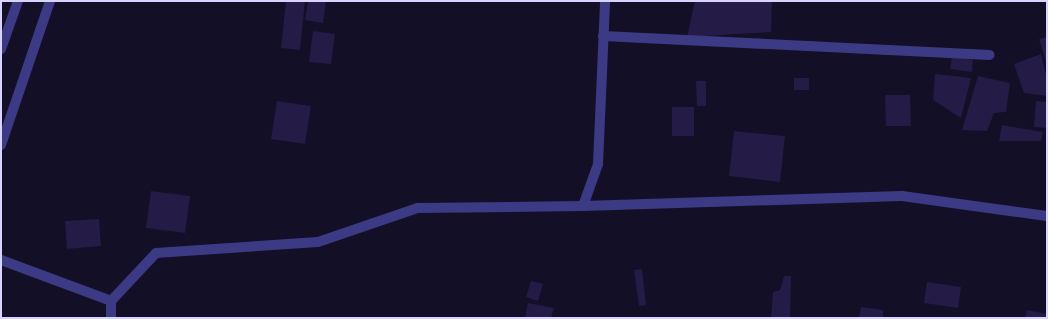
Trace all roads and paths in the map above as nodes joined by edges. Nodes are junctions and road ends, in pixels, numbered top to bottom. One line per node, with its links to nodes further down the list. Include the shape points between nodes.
1 (18, 1): 5 (street)
2 (50, 1): 7 (street)
3 (605, 1): 4 (street)
4 (603, 36): 6 (street); 8 (street, via 598,164)
5 (1, 49)
6 (990, 55)
7 (1, 145)
8 (583, 206): 9 (street, via 902,196); 11 (street, via 418,208 318,242 156,253)
9 (1047, 216)
10 (1, 260): 11 (street)
11 (110, 301): 12 (street)
12 (111, 318)

